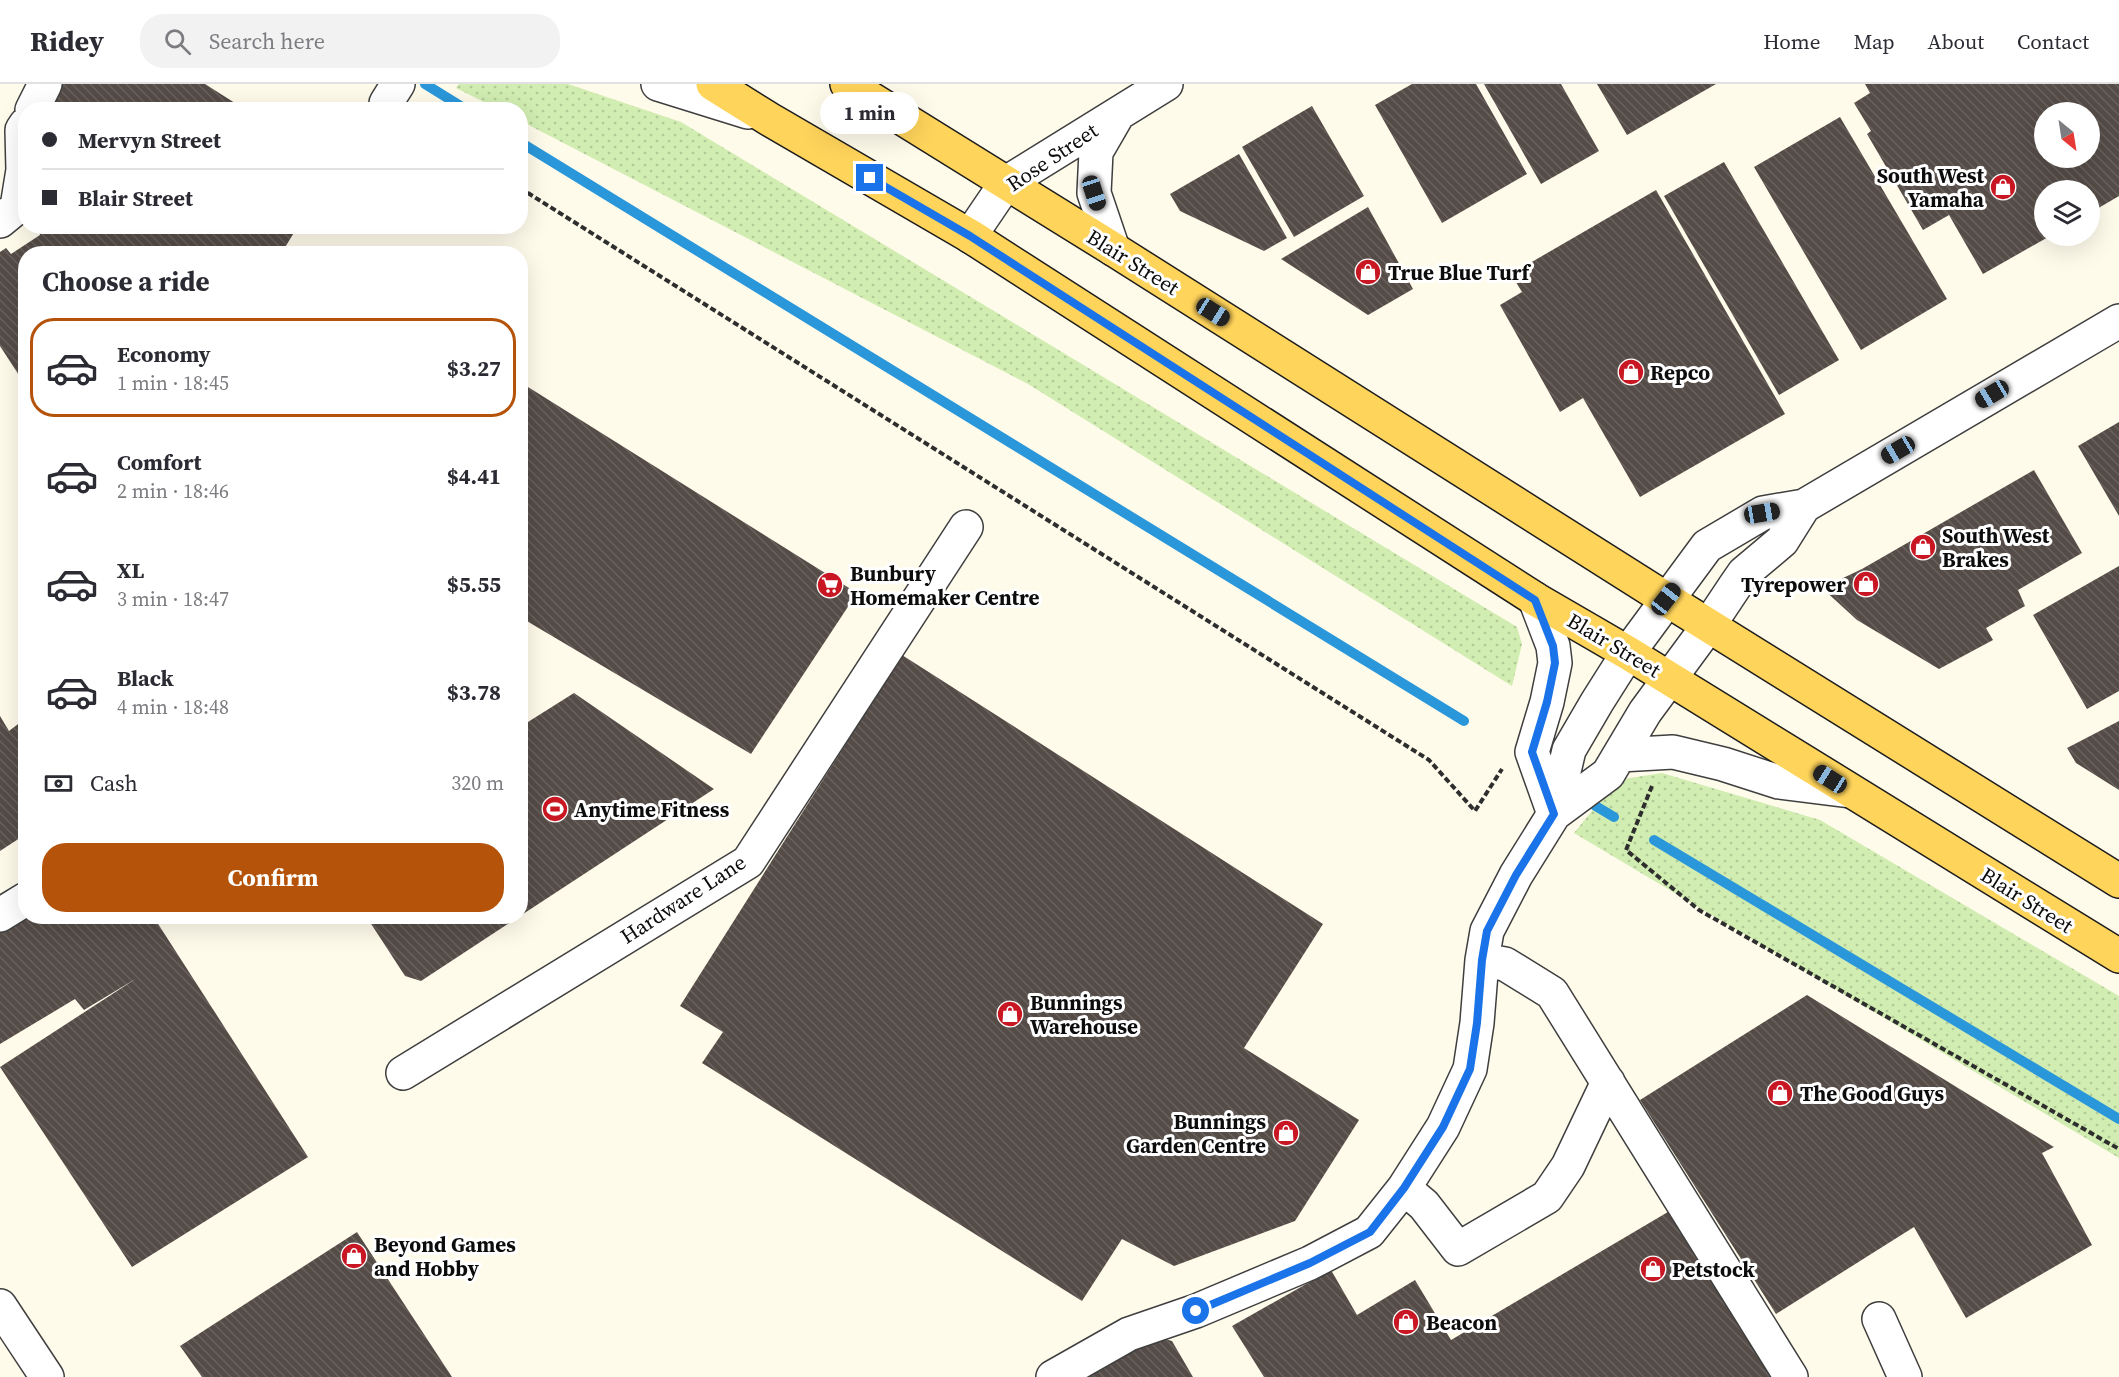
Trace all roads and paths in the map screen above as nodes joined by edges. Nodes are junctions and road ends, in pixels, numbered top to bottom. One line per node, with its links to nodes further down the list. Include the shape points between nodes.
1 (45, 84): 7 (street)
2 (398, 84): 8 (street)
3 (658, 84): 10 (street)
4 (713, 84): 10 (main road, Blair Street)
5 (847, 84): 11 (main road, Blair Street)
6 (1166, 84): 9 (street, Rose Street)
7 (36, 102)
8 (387, 102)
9 (1119, 113): 11 (street, Rose Street); 16 (street, Rose Street, via 1096,152 1094,193)
10 (769, 119): 15 (main road, Blair Street)
11 (1006, 183): 15 (street, Rose Street); 16 (main road, Blair Street)
12 (528, 193): 27 (path, via 1429,760 1475,811)
13 (18, 201): 14 (street, via 17,207)
14 (0, 221)
15 (970, 236): 21 (main road, Blair Street)
16 (1113, 249): 20 (main road, Blair Street)
17 (2119, 321): 18 (street)
18 (1804, 506): 20 (street, via 1762,513 1707,546); 22 (street, via 1782,541 1744,573)
19 (966, 527): 35 (street, Hardware Lane, via 748,862)
20 (1666, 599): 22 (main road, Blair Street); 23 (street)
21 (1535, 600): 23 (main road, Blair Street); 29 (street, via 1553,646 1555,663 1532,752)
22 (1709, 625): 24 (street); 30 (main road, Blair Street)
23 (1628, 653): 24 (main road, Blair Street); 29 (street, via 1569,750)
24 (1669, 678): 26 (street); 28 (main road, Blair Street)
25 (1673, 752): 26 (street); 28 (street, via 1779,782); 37 (path, via 1649,791 1626,850 1699,910)
26 (1620, 755): 29 (street, via 1608,774)
27 (1504, 764)
28 (1850, 791): 33 (main road, Blair Street)
29 (1554, 814): 34 (street, via 1487,931)
30 (2119, 881)
31 (18, 904): 32 (street)
32 (0, 915)
33 (2119, 956)
34 (1482, 960): 36 (street, via 1505,964 1552,993); 38 (street, via 1470,1069 1443,1127)
35 (403, 1073)
36 (1608, 1082): 38 (street, via 1568,1166 1547,1197 1458,1250 1424,1205); 43 (street)
37 (2119, 1149)
38 (1404, 1188): 42 (street, via 1370,1232 1310,1263 1196,1311 1129,1334)
39 (0, 1306): 41 (street)
40 (1879, 1319): 44 (street)
41 (47, 1377)
42 (1053, 1377)
43 (1791, 1377)
44 (1905, 1377)

